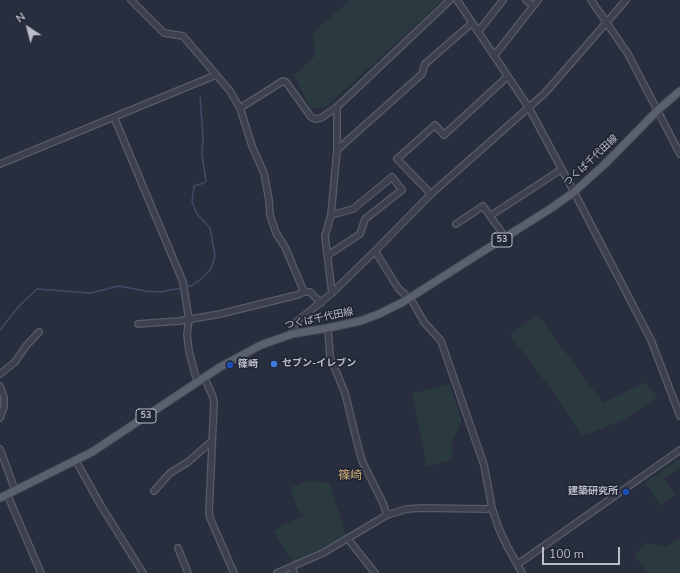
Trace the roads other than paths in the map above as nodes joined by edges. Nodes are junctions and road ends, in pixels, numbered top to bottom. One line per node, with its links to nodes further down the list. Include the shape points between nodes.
1 (131, 0): 14 (street, via 164,33 183,36)
2 (450, 0): 17 (street)
3 (503, 0): 12 (street)
4 (526, 0): 9 (street)
5 (538, 0): 9 (street)
6 (591, 0): 10 (street)
7 (626, 0): 10 (street)
8 (460, 1): 11 (street)
9 (533, 6): 13 (street)
10 (606, 22): 19 (street); 20 (street, via 628,54)
11 (472, 23): 12 (street); 22 (street, via 425,64 422,74)
12 (478, 32): 13 (street)
13 (494, 56): 15 (street)
14 (216, 75): 18 (street); 21 (street)
15 (507, 77): 19 (street); 27 (street, via 444,135 435,125 397,159)
16 (680, 91): 20 (main road, つくば千代田線 / 53)
17 (337, 107): 18 (street, via 315,119 283,81); 22 (street)
18 (240, 108): 34 (street, via 264,173 270,200 270,215 276,233 285,247)
19 (529, 108): 25 (street); 27 (street)
20 (658, 110): 23 (street); 26 (main road, つくば千代田線 / 53)
21 (114, 117): 24 (street); 38 (street, via 183,282)
22 (337, 150): 28 (street)
23 (680, 154)
24 (0, 164)
25 (562, 169): 26 (street); 29 (street)
26 (574, 192): 31 (main road, つくば千代田線 / 53); 47 (street, via 651,340)
27 (431, 194): 32 (street)
28 (331, 215): 33 (street, via 325,236); 33 (street, via 353,209 392,177 402,190 364,219 360,234)
29 (490, 216): 30 (street, via 483,206); 31 (street)
30 (456, 224)
31 (505, 238): 36 (main road, つくば千代田線 / 53)
32 (375, 251): 35 (street); 36 (street, via 398,288)
33 (328, 255): 35 (street)
34 (304, 292): 37 (street, via 310,292); 38 (street)
35 (332, 293): 37 (street)
36 (409, 298): 40 (main road, つくば千代田線 / 53, via 379,314); 57 (street, via 441,342 484,465)
37 (320, 303): 42 (street, via 296,323)
38 (188, 320): 39 (street); 45 (street, via 188,346)
39 (138, 324)
40 (328, 328): 42 (main road, つくば千代田線 / 53); 58 (street, via 330,357 345,393 360,454)
41 (38, 332): 43 (street, via 15,362)
42 (292, 334): 44 (main road, つくば千代田線 / 53, via 253,348)
43 (0, 374)
44 (204, 378): 45 (main road, つくば千代田線 / 53); 49 (street, via 214,403)
45 (197, 382): 52 (main road, つくば千代田線 / 53, via 109,442)
46 (0, 386): 48 (street, via 4,397)
47 (680, 416)
48 (0, 418)
49 (212, 441): 54 (street, via 188,462 170,473); 66 (street, via 210,518)
50 (0, 449): 53 (street)
51 (680, 450): 61 (street)
52 (76, 461): 53 (main road, つくば千代田線 / 53); 64 (street)
53 (15, 490): 55 (main road, つくば千代田線 / 53)
54 (154, 490)
55 (7, 494): 56 (main road, つくば千代田線 / 53); 63 (street)
56 (0, 498)
57 (492, 508): 58 (street, via 407,509); 61 (street, via 504,540)
58 (387, 515): 59 (street)
59 (348, 539): 62 (street); 68 (street)
60 (178, 548): 65 (street)
61 (518, 564): 69 (street)
62 (293, 570): 67 (street)
63 (41, 573)
64 (143, 573)
65 (188, 573)
66 (234, 573)
67 (277, 573)
68 (375, 573)
69 (522, 573)

